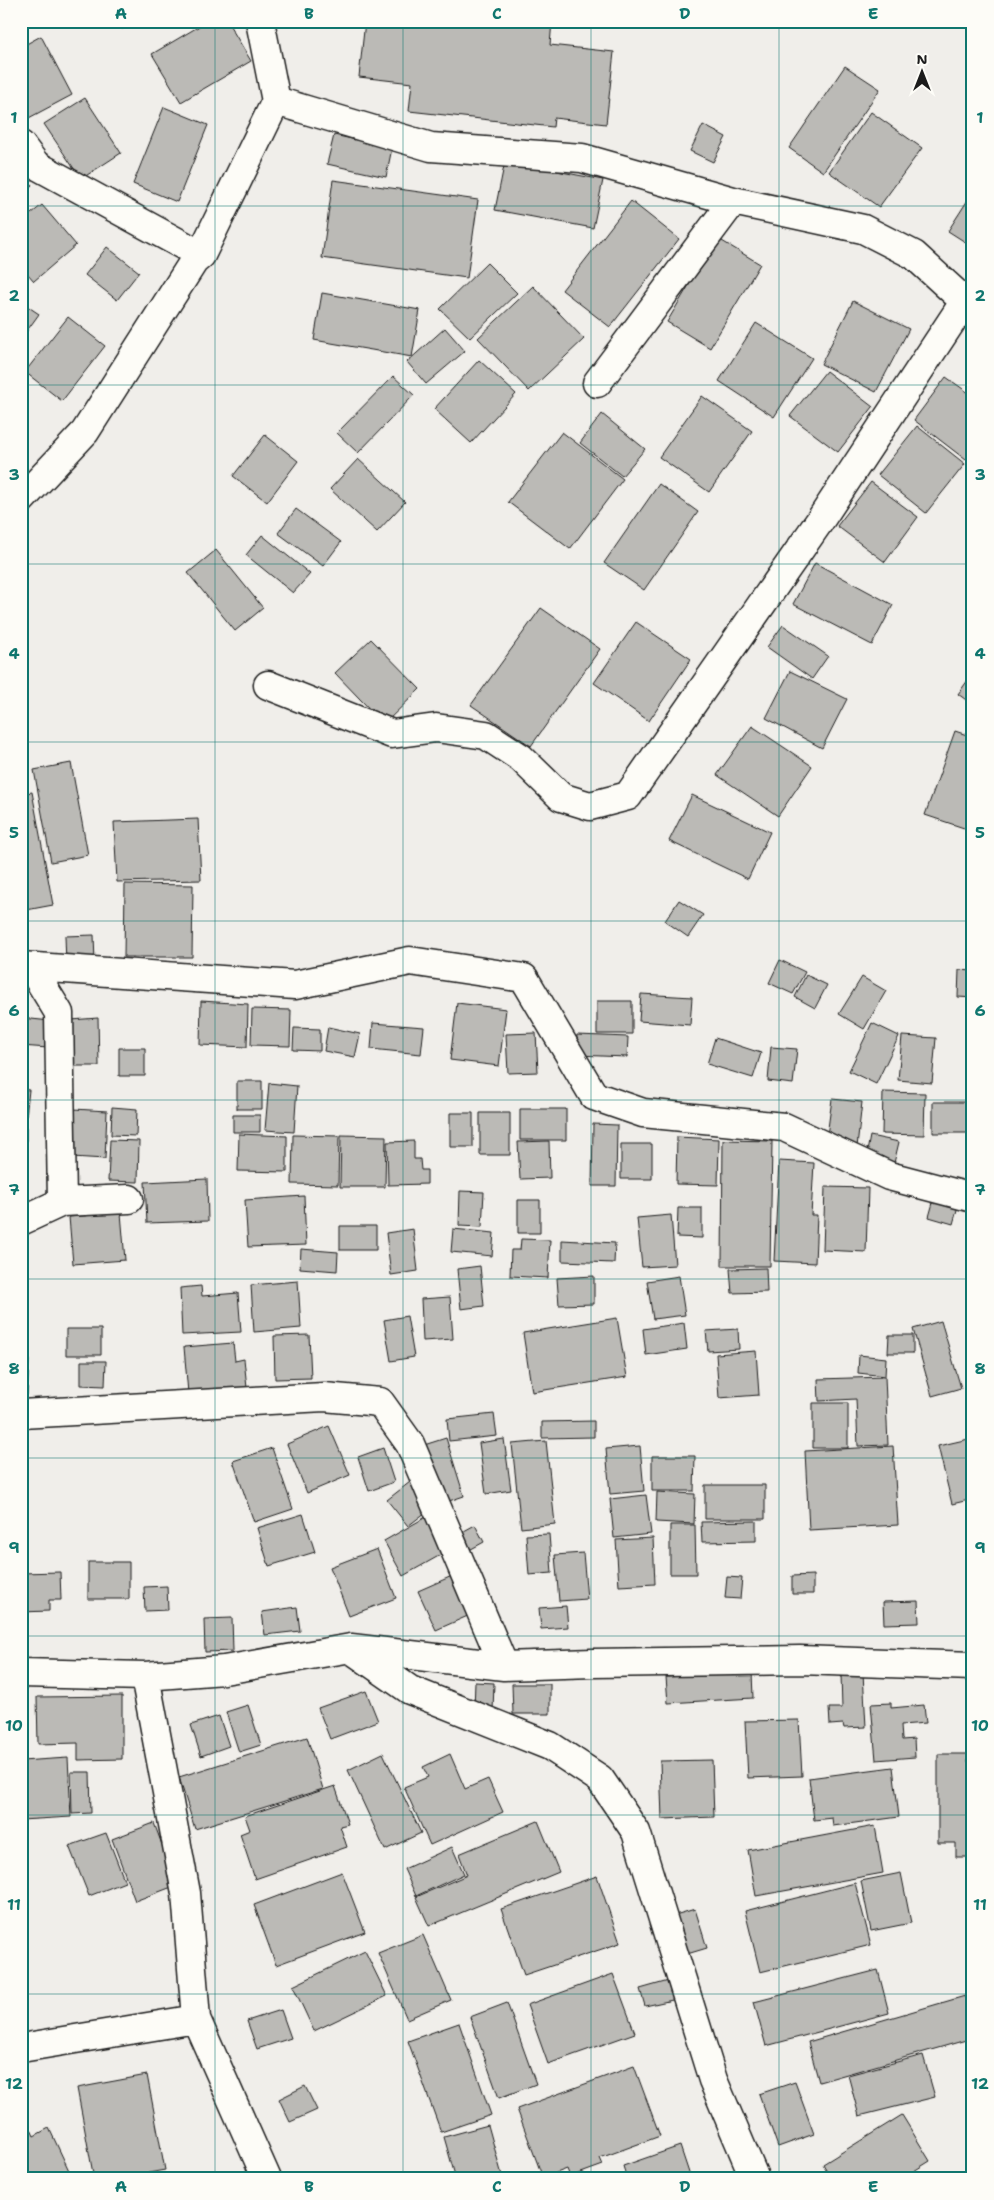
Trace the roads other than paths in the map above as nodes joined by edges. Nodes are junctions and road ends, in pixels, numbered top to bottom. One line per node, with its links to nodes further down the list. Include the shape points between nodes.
1 (260, 21): 2 (street)
2 (276, 101): 4 (street, via 431,147 582,158); 5 (street)
3 (21, 145): 5 (street, via 36,165)
4 (733, 201): 6 (street, via 864,229 914,255); 7 (street)
5 (201, 256): 8 (street, via 194,261 85,432)
6 (969, 305): 9 (street, via 628,796 590,806 561,797 522,758 486,735 436,728 392,734)
7 (597, 383)
8 (21, 500)
9 (268, 685)
10 (26, 967): 11 (street, via 296,985 410,961 524,978 594,1096 643,1113 784,1127 889,1176); 13 (street, via 59,1013)
11 (973, 1198)
12 (130, 1199): 13 (street)
13 (62, 1202): 14 (street)
14 (21, 1221)
15 (21, 1414): 17 (street, via 324,1397 380,1402 410,1444)
16 (351, 1648): 17 (street); 20 (street, via 224,1670); 24 (street, via 410,1690 550,1746 600,1778 636,1832 713,2080)
17 (504, 1666): 18 (street, via 791,1660)
18 (973, 1666)
19 (21, 1673): 20 (street)
20 (145, 1676): 21 (street, via 186,1893)
21 (196, 2019): 22 (street); 23 (street)
22 (21, 2048)
23 (267, 2179)
24 (754, 2179)

